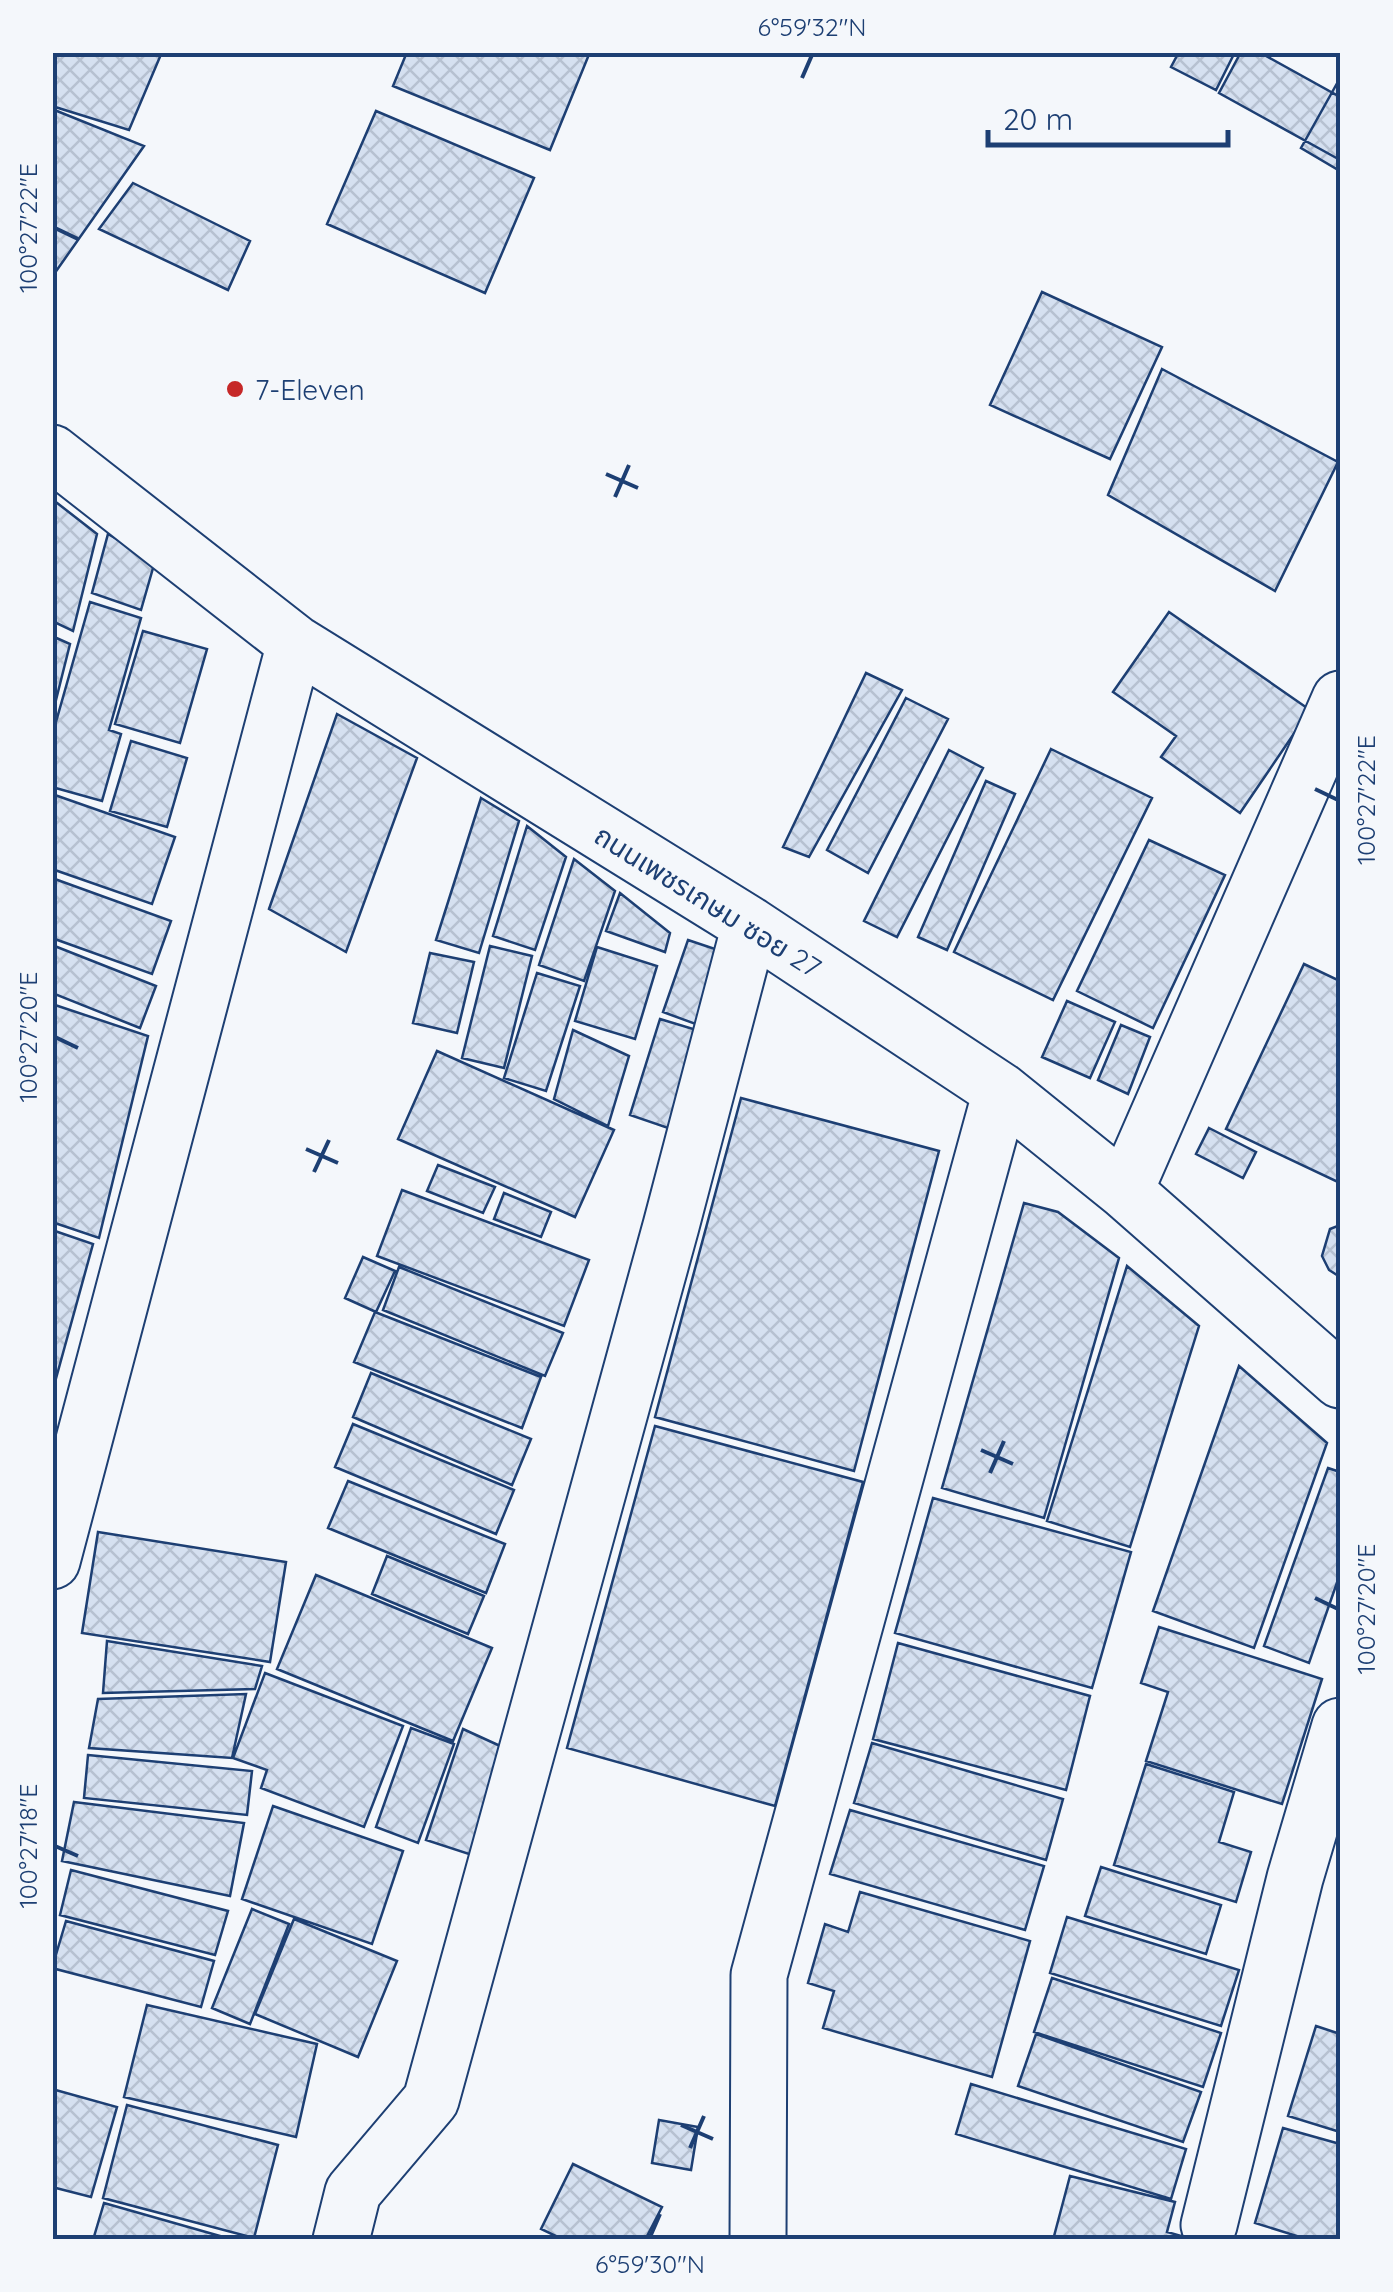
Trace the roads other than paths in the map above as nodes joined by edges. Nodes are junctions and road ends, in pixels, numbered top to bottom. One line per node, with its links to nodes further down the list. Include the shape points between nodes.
1 (52, 453): 2 (street, ถนนเพชรเกษม ซอย 27)
2 (296, 643): 4 (street, ถนนเพชรเกษม ซอย 27); 8 (street)
3 (1340, 699): 6 (street)
4 (750, 925): 5 (street, ถนนเพชรเกษม ซอย 27); 11 (street, via 431,2100 354,2192)
5 (1001, 1091): 6 (street, ถนนเพชรเกษม ซอย 27); 12 (street, via 759,1975)
6 (1125, 1192): 7 (street, ถนนเพชรเกษม ซอย 27)
7 (1340, 1380)
8 (52, 1561)
9 (1340, 1726): 10 (street, via 1294,1878)
10 (1209, 2224)
11 (341, 2240)
12 (758, 2240)

